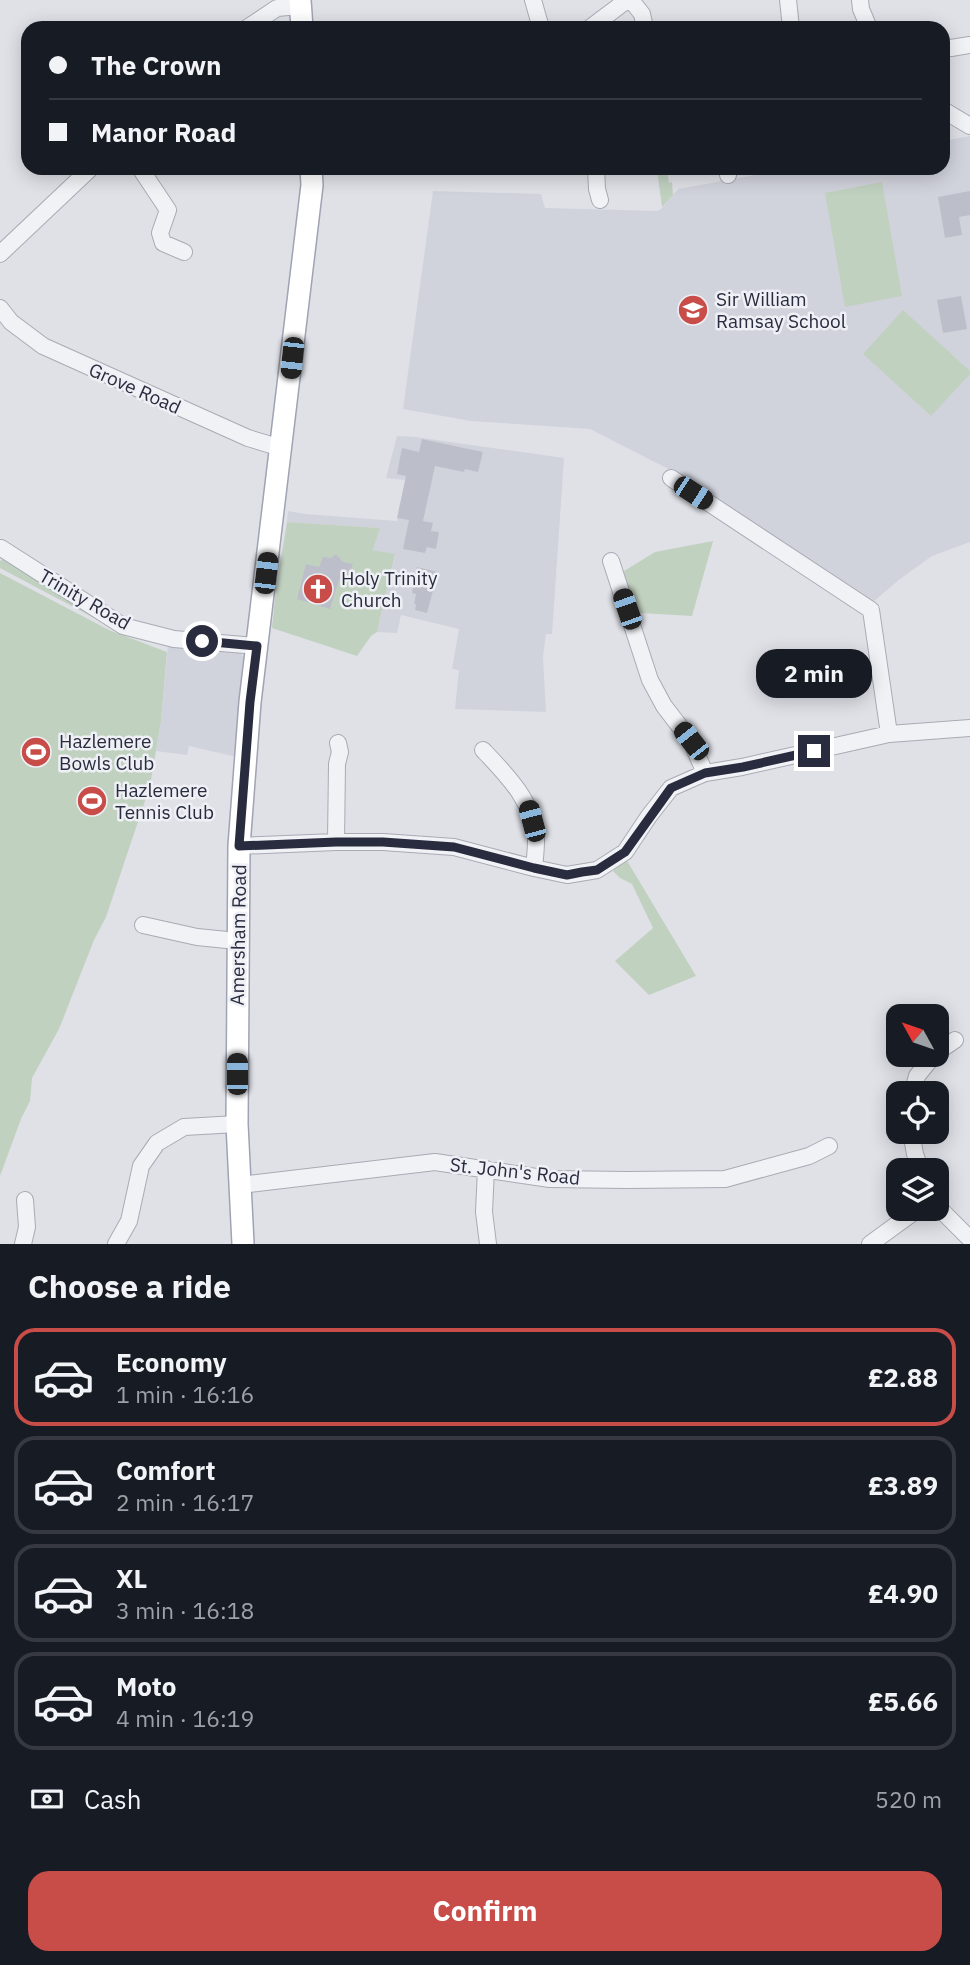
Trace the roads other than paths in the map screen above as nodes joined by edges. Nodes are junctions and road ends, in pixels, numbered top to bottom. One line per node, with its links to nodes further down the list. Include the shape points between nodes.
1 (533, 0): 9 (street)
2 (629, 0): 10 (street); 11 (street)
3 (788, 0): 12 (street)
4 (860, 0): 13 (street)
5 (300, 3): 6 (street); 8 (main road)
6 (278, 4): 7 (street)
7 (256, 21)
8 (301, 21)
9 (539, 21)
10 (600, 21)
11 (644, 21)
12 (790, 21)
13 (866, 21)
14 (970, 45): 15 (street)
15 (951, 48)
16 (950, 114): 17 (street)
17 (970, 126)
18 (84, 175): 26 (street)
19 (145, 175): 24 (street)
20 (311, 175): 28 (main road, Amersham Road)
21 (596, 175): 23 (street)
22 (182, 200): 24 (street)
23 (600, 200)
24 (168, 210): 25 (street, via 160,233 163,243)
25 (184, 252)
26 (0, 254)
27 (0, 308): 28 (street, Grove Road, via 43,346 247,438)
28 (281, 448): 32 (main road, Amersham Road)
29 (671, 478): 34 (street, via 871,610)
30 (1, 548): 32 (street, Trinity Road, via 123,626 174,639)
31 (611, 561): 37 (street, via 650,680 691,741)
32 (257, 646): 39 (main road, Amersham Road)
33 (970, 728): 34 (street)
34 (889, 734): 37 (street)
35 (338, 743): 38 (street)
36 (483, 750): 40 (street, via 510,778 528,806 536,837)
37 (705, 773): 40 (street, via 671,788 625,852 597,870 567,875)
38 (336, 842): 39 (street); 40 (street, via 454,847)
39 (239, 846): 42 (main road, Amersham Road)
40 (534, 868)
41 (144, 925): 42 (street)
42 (237, 941): 45 (main road, Amersham Road)
43 (955, 1040): 44 (street)
44 (949, 1044)
45 (237, 1124): 48 (main road, Amersham Road); 54 (street, via 184,1127 157,1143 141,1166 129,1221)
46 (829, 1146): 47 (street, St. John's Road, via 809,1156 725,1178 550,1179)
47 (486, 1169): 48 (street, St. John's Road, via 435,1162); 56 (street)
48 (240, 1185): 55 (main road, Amersham Road)
49 (26, 1200): 53 (street)
50 (949, 1218): 52 (street)
51 (902, 1221): 57 (street)
52 (970, 1239)
53 (23, 1244)
54 (116, 1244)
55 (243, 1244)
56 (488, 1244)
57 (870, 1244)

